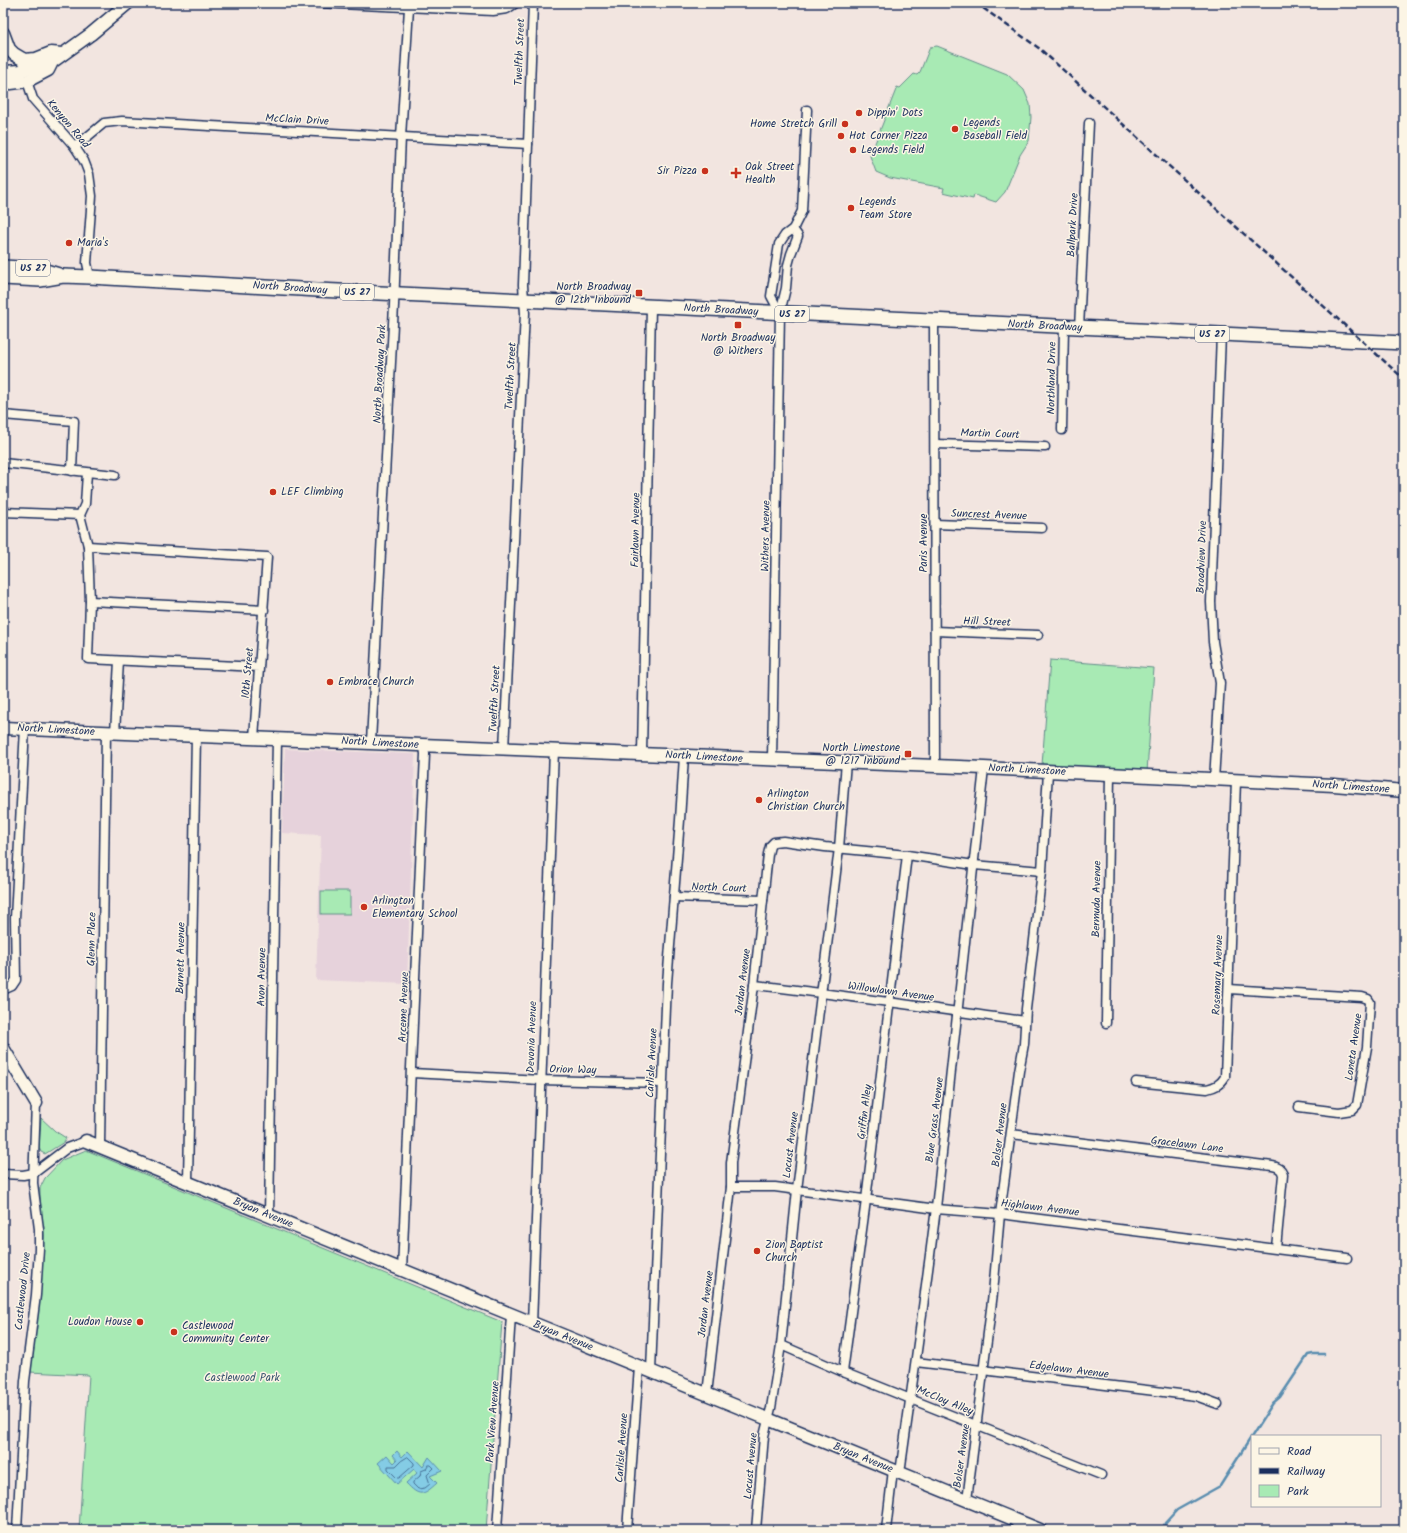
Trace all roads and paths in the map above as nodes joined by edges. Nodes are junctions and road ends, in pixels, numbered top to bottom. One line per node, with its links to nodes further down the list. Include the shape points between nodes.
1 (128, 3): 7 (street)
2 (317, 3): 5 (street)
3 (516, 3): 5 (street, via 507,9 494,11)
4 (533, 3): 15 (street, Twelfth Street)
5 (409, 8): 14 (street, North Broadway Park)
6 (3, 33): 7 (street, via 9,49 24,60 52,53)
7 (62, 54): 8 (street)
8 (52, 62): 9 (street, via 44,61 21,70); 10 (street, via 48,70)
9 (3, 72)
10 (27, 81): 11 (street); 16 (street, Kenyon Road, via 33,99)
11 (3, 84)
12 (807, 110): 17 (street, via 802,212)
13 (1089, 123): 28 (street, Ballpark Drive)
14 (400, 137): 15 (street, McClain Drive); 16 (street, McClain Drive, via 113,122 104,123 94,129); 22 (street, North Broadway Park)
15 (528, 144): 23 (street, Twelfth Street)
16 (75, 147): 20 (street, Kenyon Road, via 84,160 91,184 87,263)
17 (794, 229): 25 (street, Withers Avenue, via 798,236 788,264); 25 (street, via 785,235 779,244 771,296)
18 (3, 267): 19 (main road, North Broadway / US 27, via 39,269)
19 (62, 276): 20 (main road, North Broadway / US 27); 21 (main road, North Broadway / US 27, via 40,280)
20 (90, 277): 22 (main road, North Broadway / US 27)
21 (3, 278)
22 (395, 294): 23 (main road, North Broadway / US 27); 56 (street, North Broadway Park)
23 (524, 299): 24 (main road, North Broadway / US 27); 58 (street, Twelfth Street, via 526,311)
24 (651, 306): 25 (main road, North Broadway / US 27); 60 (street, Fairlawn Avenue)
25 (780, 313): 26 (main road, North Broadway / US 27); 62 (street, Withers Avenue)
26 (934, 320): 27 (main road, North Broadway / US 27); 33 (street, Paris Avenue)
27 (1064, 327): 28 (main road, North Broadway / US 27); 32 (street, Northland Drive)
28 (1079, 328): 29 (main road, North Broadway / US 27)
29 (1221, 334): 30 (main road, North Broadway / US 27); 68 (street, Broadview Drive, via 1211,602 1213,642 1220,683)
30 (1404, 343)
31 (3, 415): 36 (street, via 74,421)
32 (1062, 430)
33 (934, 444): 34 (street, Martin Court); 41 (street, Paris Avenue)
34 (1045, 447)
35 (3, 463): 36 (street)
36 (72, 471): 37 (street)
37 (87, 473): 38 (street); 40 (street, via 85,504)
38 (115, 475)
39 (3, 512): 40 (street)
40 (80, 515): 43 (street)
41 (935, 524): 42 (street, Suncrest Avenue); 46 (street, Paris Avenue)
42 (1042, 528)
43 (88, 546): 44 (street); 45 (street, 10th Street, via 267,557)
44 (90, 601): 45 (street); 48 (street, via 88,659)
45 (264, 610): 49 (street, 10th Street)
46 (936, 632): 47 (street, Hill Street); 64 (street, Paris Avenue)
47 (1038, 635)
48 (119, 661): 49 (street); 52 (street, Glenn Place)
49 (259, 667): 54 (street, 10th Street)
50 (3, 728): 51 (street, North Limestone)
51 (25, 728): 52 (street, North Limestone); 79 (street, via 15,916 16,980 12,986)
52 (110, 732): 53 (street, North Limestone); 94 (street, Glenn Place)
53 (196, 735): 54 (street, North Limestone); 97 (street, Burnett Avenue)
54 (254, 738): 55 (street, North Limestone)
55 (277, 739): 56 (street, North Limestone); 103 (street, Avon Avenue)
56 (371, 742): 57 (street, North Limestone)
57 (424, 746): 58 (street, North Limestone); 86 (street, Arceme Avenue)
58 (504, 749): 59 (street, North Limestone)
59 (554, 750): 60 (street, North Limestone); 87 (street, Devonia Avenue)
60 (642, 753): 61 (street, North Limestone)
61 (684, 756): 62 (street, North Limestone); 75 (street, Carlisle Avenue)
62 (772, 760): 63 (street, North Limestone)
63 (846, 762): 64 (street, North Limestone); 71 (street, Locust Avenue)
64 (935, 766): 65 (street, North Limestone)
65 (984, 768): 66 (street, North Limestone); 73 (street, Blue Grass Avenue)
66 (1048, 772): 67 (street, North Limestone); 74 (street, Bolser Avenue)
67 (1110, 775): 68 (street, North Limestone); 84 (street, Bermuda Avenue)
68 (1214, 780): 69 (street, North Limestone)
69 (1236, 781): 70 (street, North Limestone); 78 (street, Rosemary Avenue)
70 (1404, 791)
71 (839, 848): 72 (street, Jordan Avenue); 76 (street, Jordan Avenue, via 774,842 768,854); 80 (street, Locust Avenue)
72 (907, 855): 73 (street, Jordan Avenue); 81 (street, Griffin Alley)
73 (974, 865): 74 (street, Jordan Avenue); 82 (street, Blue Grass Avenue)
74 (1042, 872): 83 (street, Bolser Avenue)
75 (674, 897): 76 (street, North Court); 89 (street, Carlisle Avenue)
76 (763, 900): 77 (street, Jordan Avenue)
77 (754, 985): 80 (street, Willowlawn Avenue); 98 (street, Jordan Avenue, via 731,1163)
78 (1229, 989): 88 (street, Rosemary Avenue, via 1225,1077 1219,1084 1207,1089); 91 (street, Loneta Avenue, via 1342,995 1362,997 1370,1002 1367,1047 1357,1105 1352,1110 1339,1112)
79 (3, 990)
80 (822, 992): 81 (street, Willowlawn Avenue); 99 (street, Locust Avenue)
81 (890, 1003): 82 (street, Willowlawn Avenue); 100 (street, Griffin Alley)
82 (958, 1012): 83 (street, Willowlawn Avenue); 101 (street, Blue Grass Avenue)
83 (1025, 1021): 92 (street, Bolser Avenue)
84 (1106, 1023)
85 (3, 1048): 90 (street)
86 (412, 1073): 87 (street, Orion Way); 106 (street, Arceme Avenue)
87 (541, 1080): 89 (street, Orion Way); 108 (street, Devonia Avenue)
88 (1136, 1082)
89 (662, 1083): 112 (street, Carlisle Avenue)
90 (36, 1103): 95 (street, Castlewood Drive)
91 (1299, 1107)
92 (1011, 1134): 102 (street, Bolser Avenue); 104 (street, Gracelawn Lane, via 1280,1169 1283,1175)
93 (86, 1141): 94 (street, Bryan Avenue); 95 (street, via 67,1148)
94 (100, 1146): 97 (street, Bryan Avenue)
95 (34, 1173): 96 (street); 124 (street, Castlewood Drive, via 39,1249 25,1381)
96 (3, 1174)
97 (188, 1182): 103 (street, Bryan Avenue)
98 (731, 1187): 99 (street, Highlawn Avenue, via 764,1186); 115 (street, Jordan Avenue)
99 (797, 1190): 100 (street, Highlawn Avenue); 109 (street, Locust Avenue)
100 (866, 1200): 101 (street, Highlawn Avenue); 114 (street, Griffin Alley)
101 (936, 1209): 102 (street, Highlawn Avenue); 110 (street, Blue Grass Avenue)
102 (1000, 1214): 104 (street, Highlawn Avenue); 113 (street, Bolser Avenue)
103 (269, 1215): 106 (street, Bryan Avenue)
104 (1276, 1248): 105 (street, Highlawn Avenue)
105 (1347, 1258)
106 (402, 1270): 107 (street, Bryan Avenue)
107 (511, 1316): 108 (street, Bryan Avenue); 125 (street, Park View Avenue)
108 (532, 1324): 111 (street, Bryan Avenue)
109 (781, 1345): 114 (street, McCloy Alley); 118 (street, Locust Avenue)
110 (916, 1362): 113 (street, Edgelawn Avenue); 116 (street, Blue Grass Avenue)
111 (639, 1367): 112 (street, Bryan Avenue); 126 (street, Carlisle Avenue)
112 (651, 1371): 115 (street, Bryan Avenue)
113 (983, 1371): 117 (street, Edgelawn Avenue, via 1196,1396); 119 (street, Bolser Avenue)
114 (844, 1372): 116 (street, McCloy Alley)
115 (707, 1394): 118 (street, Bryan Avenue)
116 (910, 1399): 119 (street, McCloy Alley); 120 (street, Blue Grass Avenue)
117 (1218, 1404)
118 (768, 1418): 120 (street, Bryan Avenue); 127 (street, Locust Avenue, via 761,1461)
119 (977, 1426): 121 (street, McCloy Alley); 122 (street, Bolser Avenue)
120 (897, 1472): 122 (street, Bryan Avenue); 128 (street, Blue Grass Avenue)
121 (1101, 1475)
122 (967, 1500): 123 (street, Bryan Avenue)
123 (1016, 1525): 129 (street, Bryan Avenue)
124 (17, 1530)
125 (497, 1530)
126 (627, 1530)
127 (756, 1530)
128 (886, 1530)
129 (1040, 1530)

